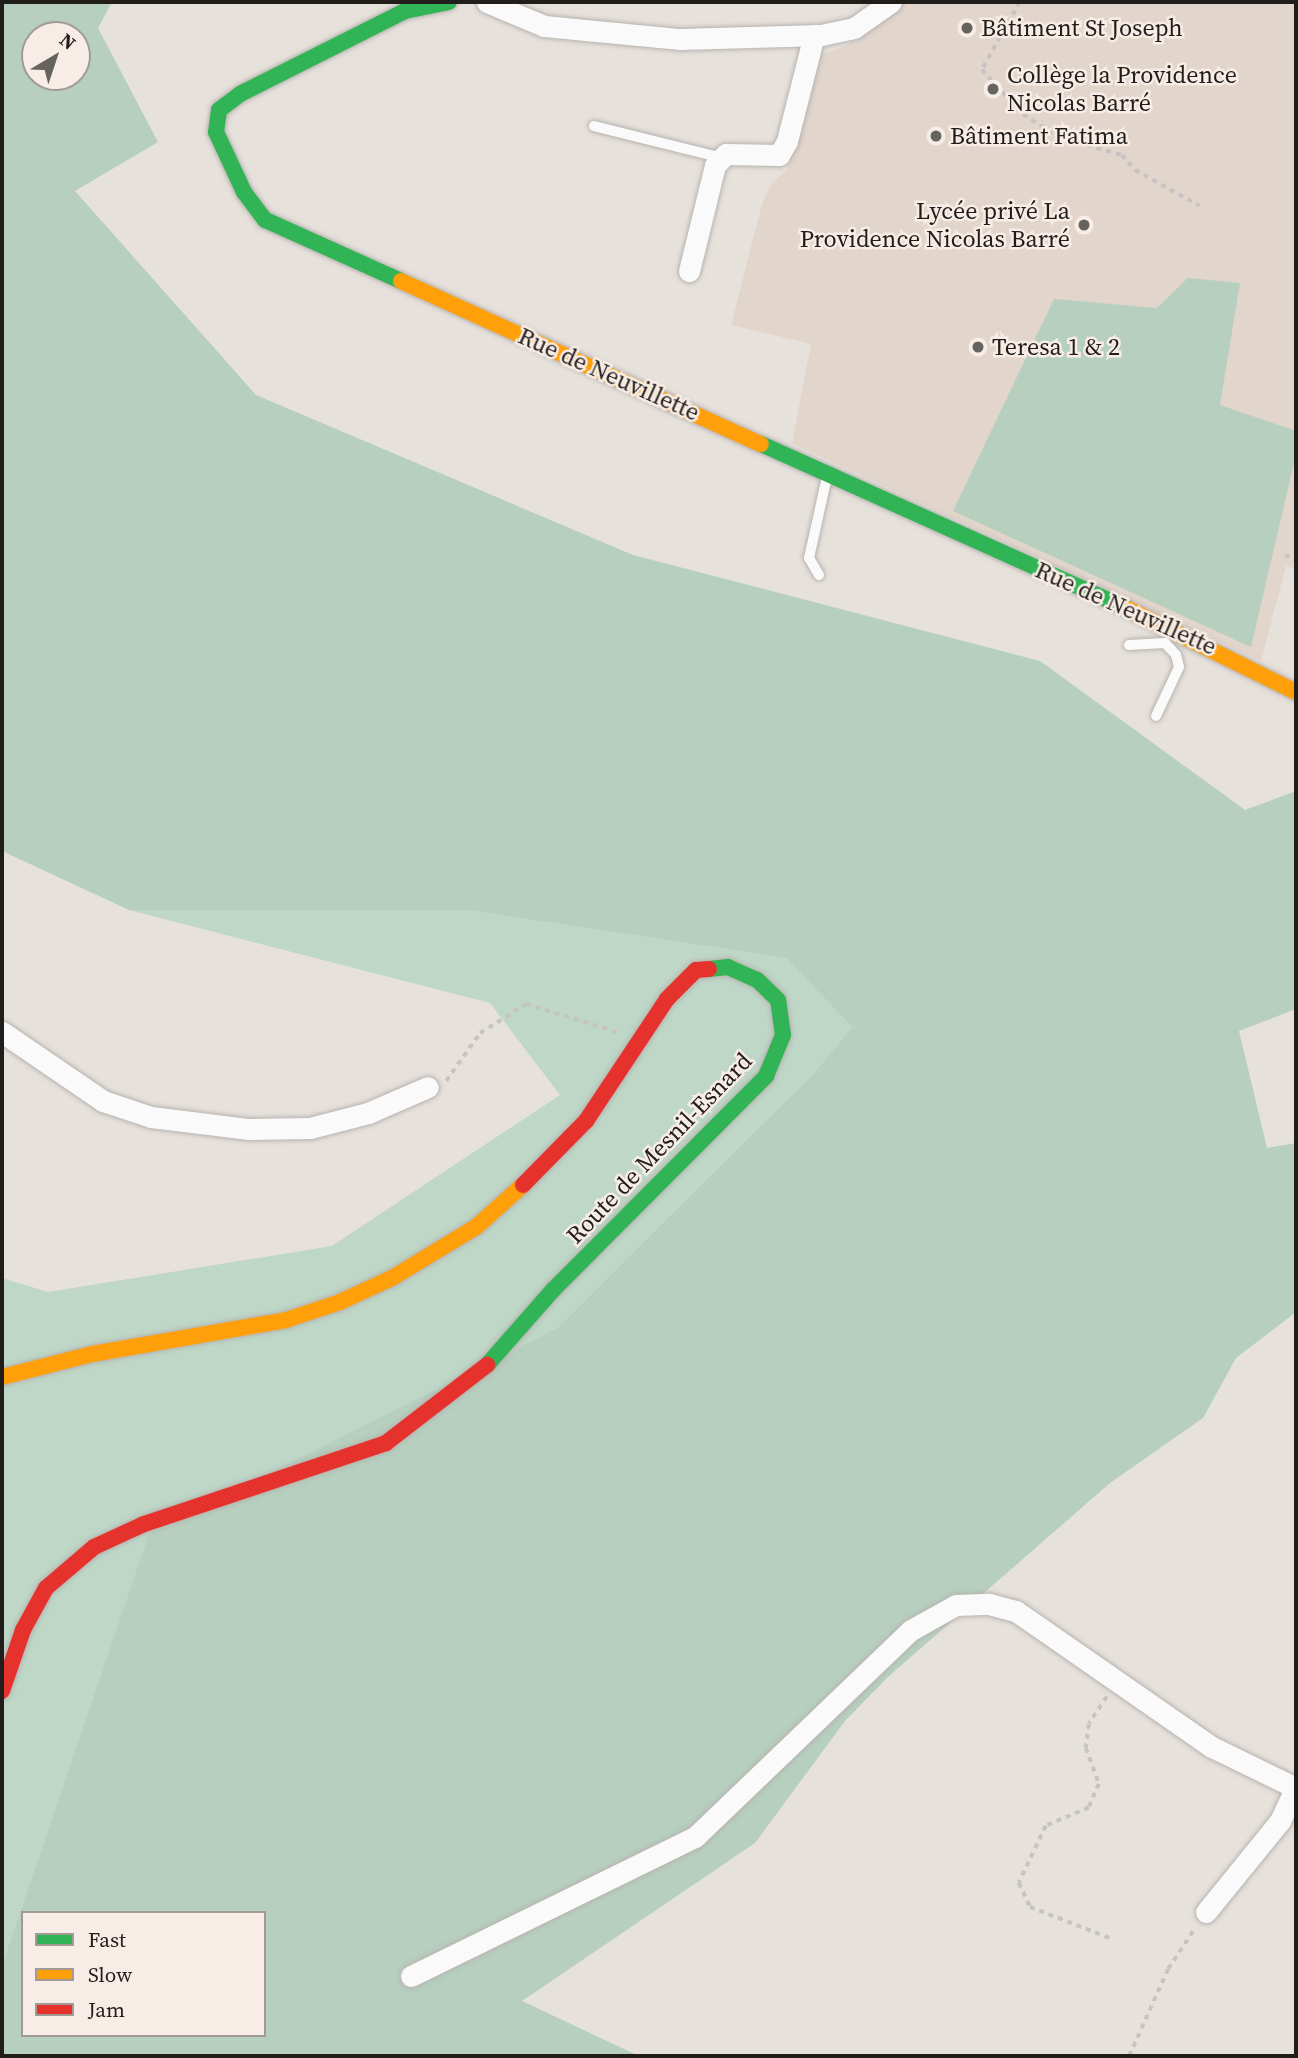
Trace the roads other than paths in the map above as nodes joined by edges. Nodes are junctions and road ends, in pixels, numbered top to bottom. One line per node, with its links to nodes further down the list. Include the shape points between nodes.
1 (449, 2): 8 (street, Rue de Neuvillette, via 405,12 240,94 219,110 216,132 244,192 265,220)
2 (486, 2): 4 (street, via 544,26 617,34 680,39)
3 (891, 2): 4 (street, via 854,28)
4 (814, 36): 6 (street, via 787,141 779,155 726,154)
5 (594, 126): 6 (lane)
6 (722, 158): 7 (street, via 715,165)
7 (688, 271)
8 (828, 474): 9 (lane, via 809,558); 10 (street, Rue de Neuvillette)
9 (819, 575)
10 (1169, 636): 11 (lane); 12 (street, Rue de Neuvillette); 13 (lane, via 1179,667)
11 (1129, 645)
12 (1296, 692)
13 (1156, 716)
14 (2, 1032): 15 (street, via 103,1101 151,1117 249,1129 310,1128 368,1113)
15 (428, 1087)
16 (2, 1377): 17 (street, Route de Mesnil-Esnard, via 92,1354 286,1320 340,1303 392,1278 476,1227 539,1171 586,1121 667,999 696,970 728,967 757,980 778,1000 783,1035 766,1076 553,1290 483,1369 386,1443 144,1524 94,1547 46,1588 23,1630)
17 (2, 1691)
18 (1296, 1788): 19 (street, via 1280,1821); 20 (street, via 1212,1747 1016,1611 989,1604 956,1605 911,1630 695,1837)
19 (1209, 1902)
20 (411, 1976)

